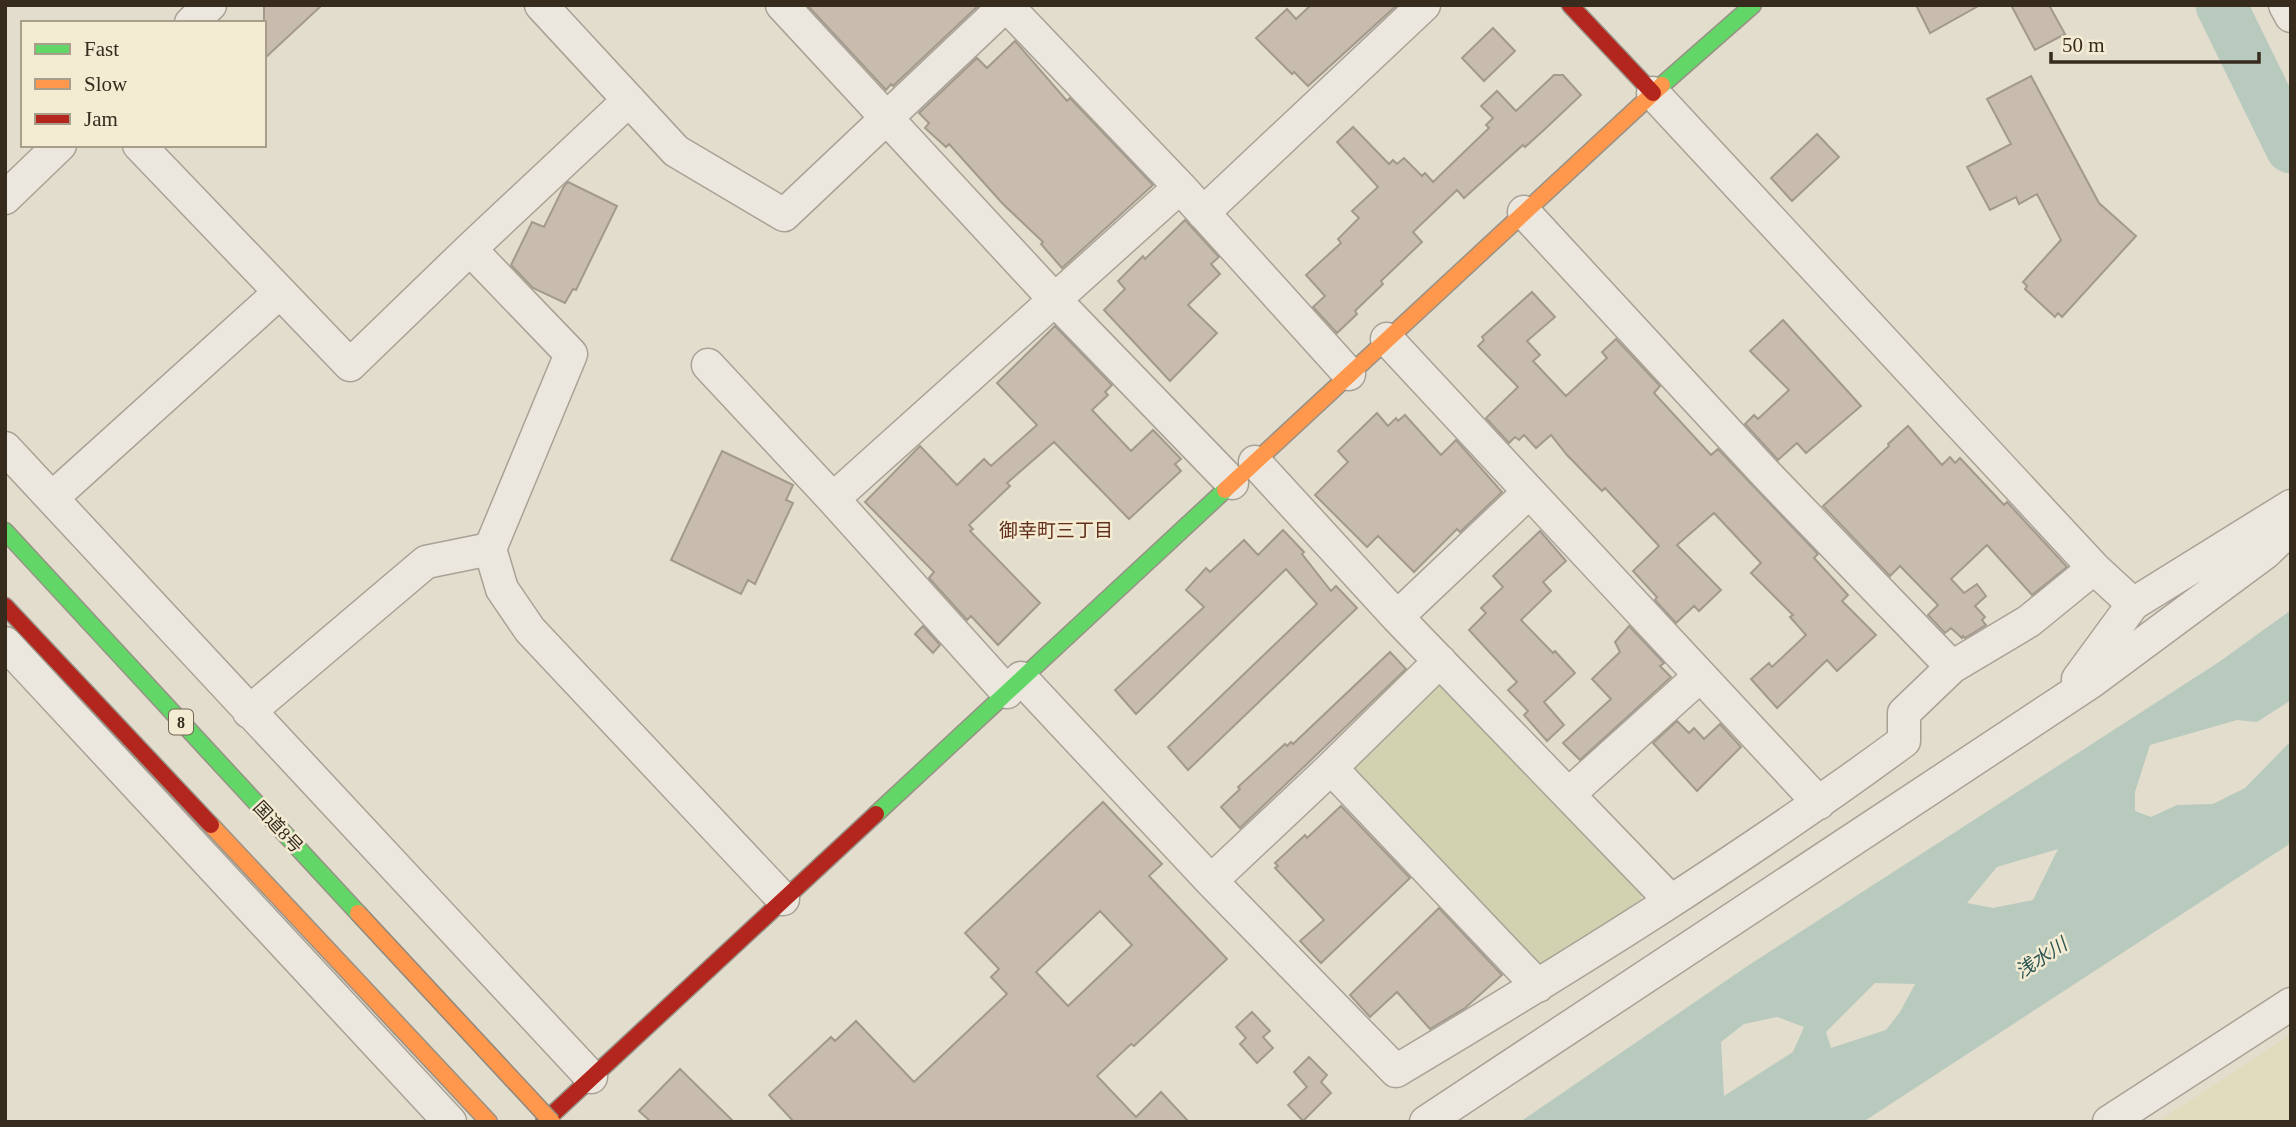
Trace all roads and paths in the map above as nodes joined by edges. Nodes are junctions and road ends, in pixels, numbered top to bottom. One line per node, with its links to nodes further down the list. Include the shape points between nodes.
1 (210, 5): 10 (street)
2 (541, 5): 12 (street)
3 (782, 5): 13 (street)
4 (1006, 5): 13 (street); 16 (street)
5 (1424, 5): 19 (street)
6 (1570, 5): 11 (main road)
7 (1753, 5): 11 (main road)
8 (2285, 5): 9 (street)
9 (2291, 16)
10 (193, 21)
11 (1653, 93): 18 (main road); 36 (street)
12 (629, 100): 13 (street, via 676,151 784,215); 20 (street)
13 (888, 118): 22 (street)
14 (58, 147): 17 (street)
15 (141, 147): 21 (street)
16 (1180, 187): 19 (street); 22 (street)
17 (5, 198)
18 (1524, 212): 23 (main road); 42 (street)
19 (1203, 213): 25 (street)
20 (470, 249): 21 (street, via 350,365); 35 (street, via 571,354)
21 (279, 293): 30 (street)
22 (1056, 301): 28 (street); 31 (street)
23 (1387, 339): 25 (main road); 29 (street)
24 (708, 365): 31 (street)
25 (1349, 374): 27 (main road)
26 (5, 448): 30 (street)
27 (1255, 462): 28 (main road); 39 (street)
28 (1232, 483): 44 (main road)
29 (1530, 492): 39 (street); 43 (street)
30 (52, 498): 46 (street)
31 (834, 499): 44 (street)
32 (2291, 506): 37 (street)
33 (2291, 528): 45 (street, via 2265,553)
34 (5, 531): 59 (main road, 国道8号 / 8, bridge)
35 (489, 550): 46 (street, via 426,562); 51 (street, via 502,589 530,630)
36 (2094, 568): 37 (street); 42 (street, via 2029,621)
37 (2133, 604): 45 (street)
38 (5, 606): 57 (main road)
39 (1398, 617): 41 (street)
40 (5, 643): 56 (street)
41 (1440, 661): 47 (street); 48 (street)
42 (1952, 667): 49 (street, via 1904,713 1904,741)
43 (1700, 676): 48 (street); 49 (street)
44 (1014, 685): 50 (street); 51 (main road)
45 (2063, 700): 60 (street)
46 (249, 712): 55 (street)
47 (1331, 768): 50 (street); 53 (street)
48 (1569, 794): 52 (street)
49 (1819, 803): 52 (street)
50 (1210, 881): 53 (street, via 1396,1070)
51 (783, 899): 55 (main road)
52 (1671, 901): 53 (street)
53 (1538, 986)
54 (2291, 1004): 61 (street)
55 (591, 1077): 58 (main road)
56 (450, 1122)
57 (489, 1122)
58 (544, 1122)
59 (552, 1122)
60 (1426, 1122)
61 (2109, 1122)

